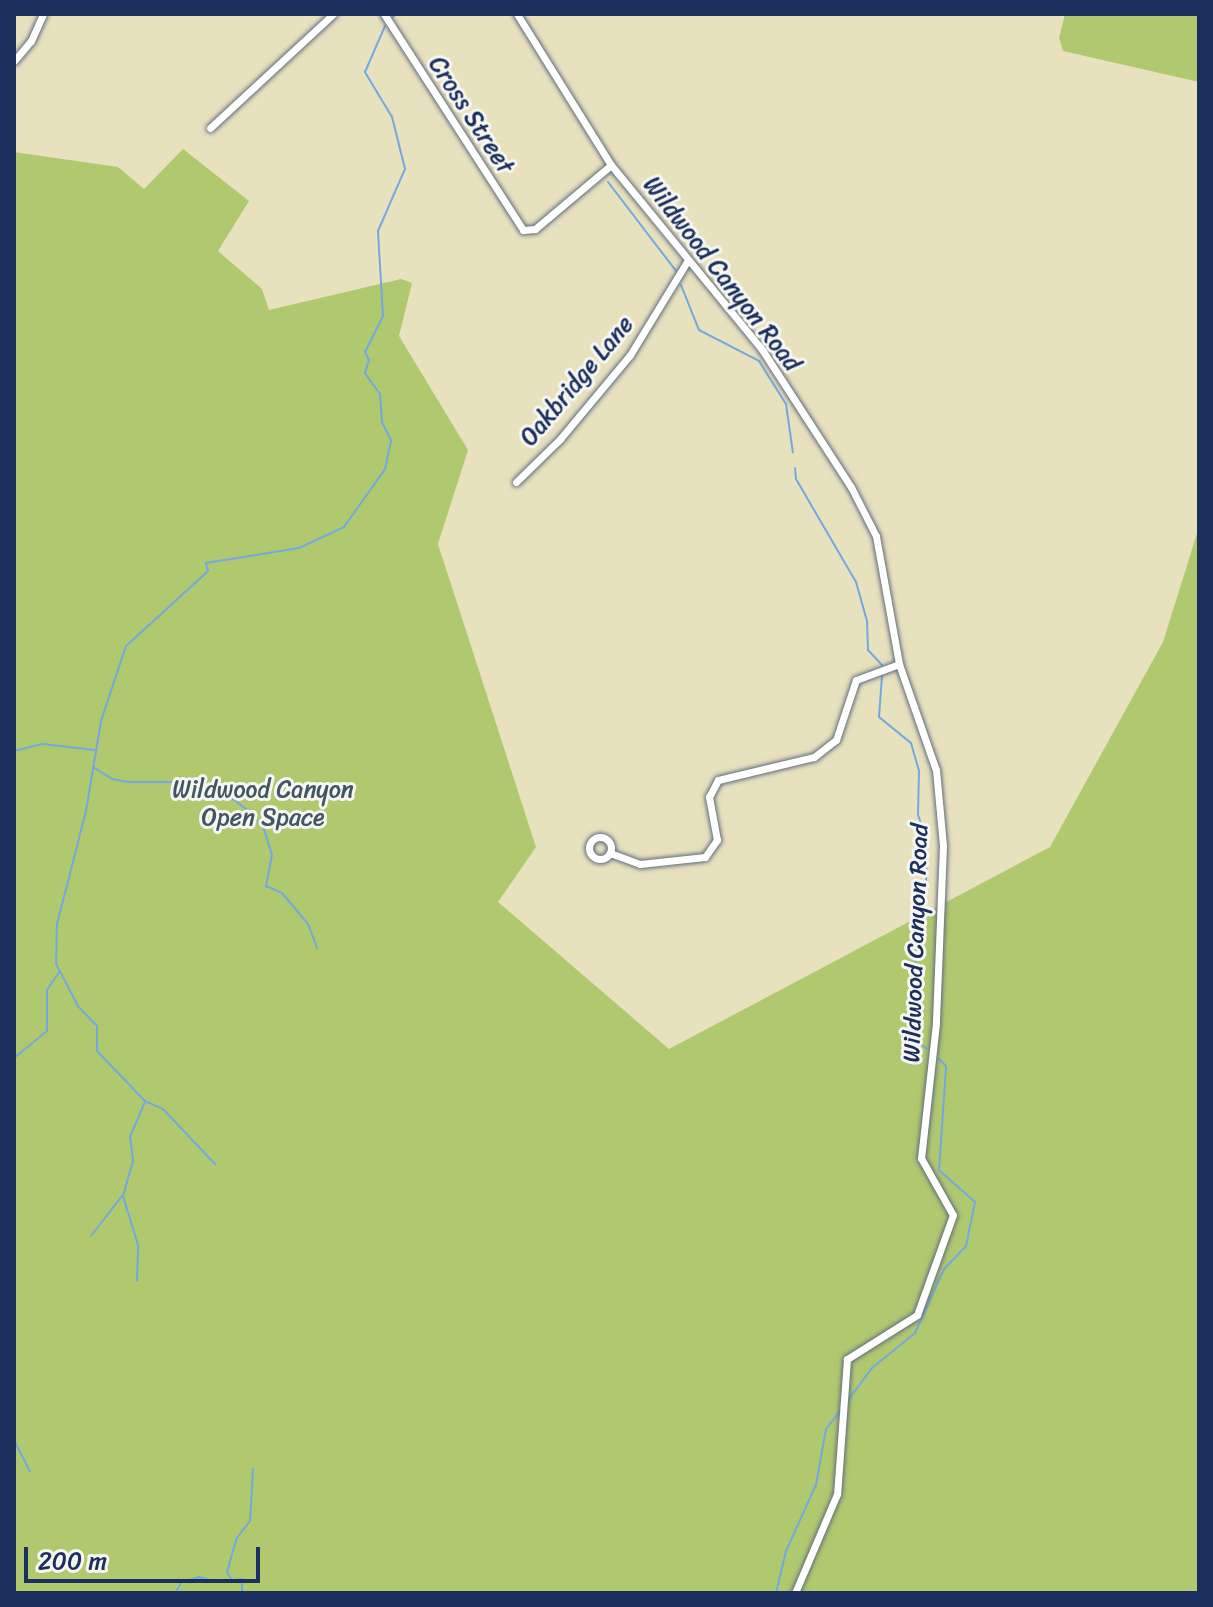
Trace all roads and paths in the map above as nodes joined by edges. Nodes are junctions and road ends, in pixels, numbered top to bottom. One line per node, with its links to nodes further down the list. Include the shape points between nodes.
1 (43, 14): 5 (street)
2 (333, 14): 6 (street)
3 (384, 14): 7 (street, Cross Street, via 523,230 529,232)
4 (517, 14): 7 (street, Wildwood Canyon Road)
5 (14, 61)
6 (210, 128)
7 (611, 165): 8 (street, Wildwood Canyon Road)
8 (688, 260): 9 (street, Oakbridge Lane, via 630,355 560,439); 10 (street, Wildwood Canyon Road, via 761,348 872,526)
9 (516, 482)
10 (899, 664): 11 (street, via 856,680 836,740 814,757 718,780 709,797 717,840 705,857 659,864 621,861); 12 (street, Wildwood Canyon Road, via 926,734 938,785 943,846 936,1023 921,1158 953,1215 917,1315 847,1359 837,1494)
11 (610, 853)
12 (795, 1593)

